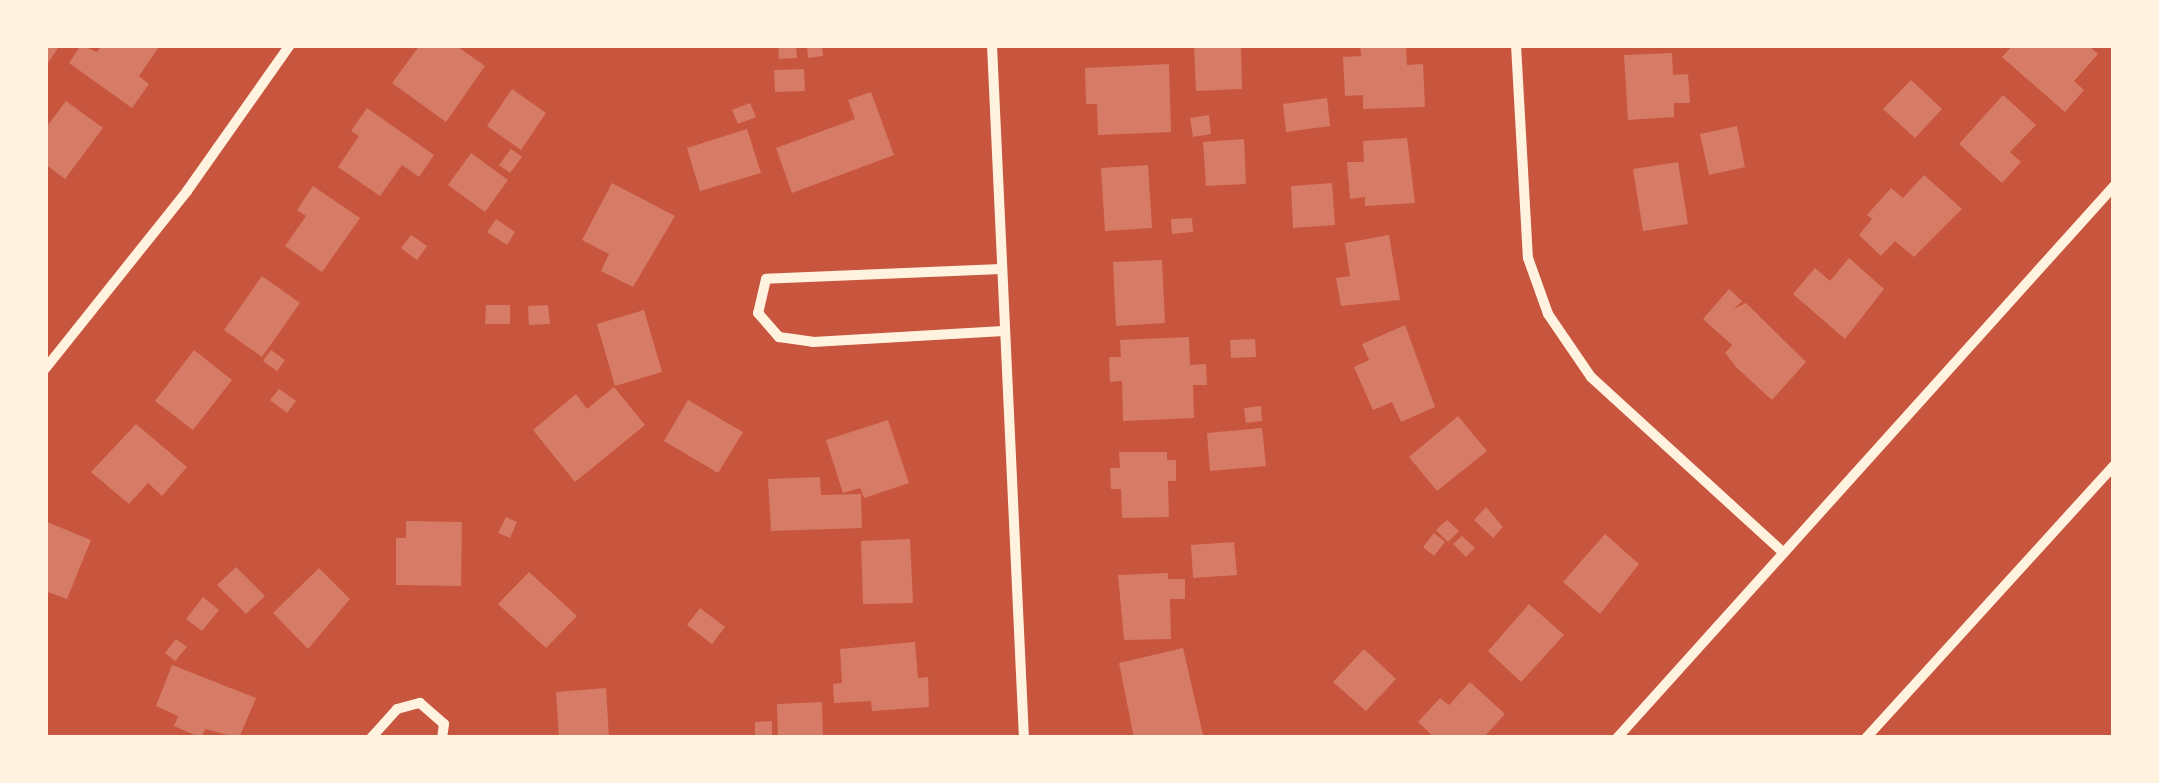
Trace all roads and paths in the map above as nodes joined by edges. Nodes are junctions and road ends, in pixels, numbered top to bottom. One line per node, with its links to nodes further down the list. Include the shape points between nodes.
1 (290, 45): 7 (street, via 187,191)
2 (992, 45): 5 (street)
3 (1516, 45): 9 (street, via 1528,258 1548,314 1591,378)
4 (2114, 186): 9 (street)
5 (1002, 269): 6 (street); 6 (street, via 766,279 758,313 778,337 813,342)
6 (1004, 331): 12 (street)
7 (45, 368)
8 (2114, 465): 14 (street)
9 (1784, 553): 13 (street)
10 (371, 738): 11 (street, via 397,709 420,703 444,724)
11 (442, 738)
12 (1024, 738)
13 (1617, 738)
14 (1866, 738)

